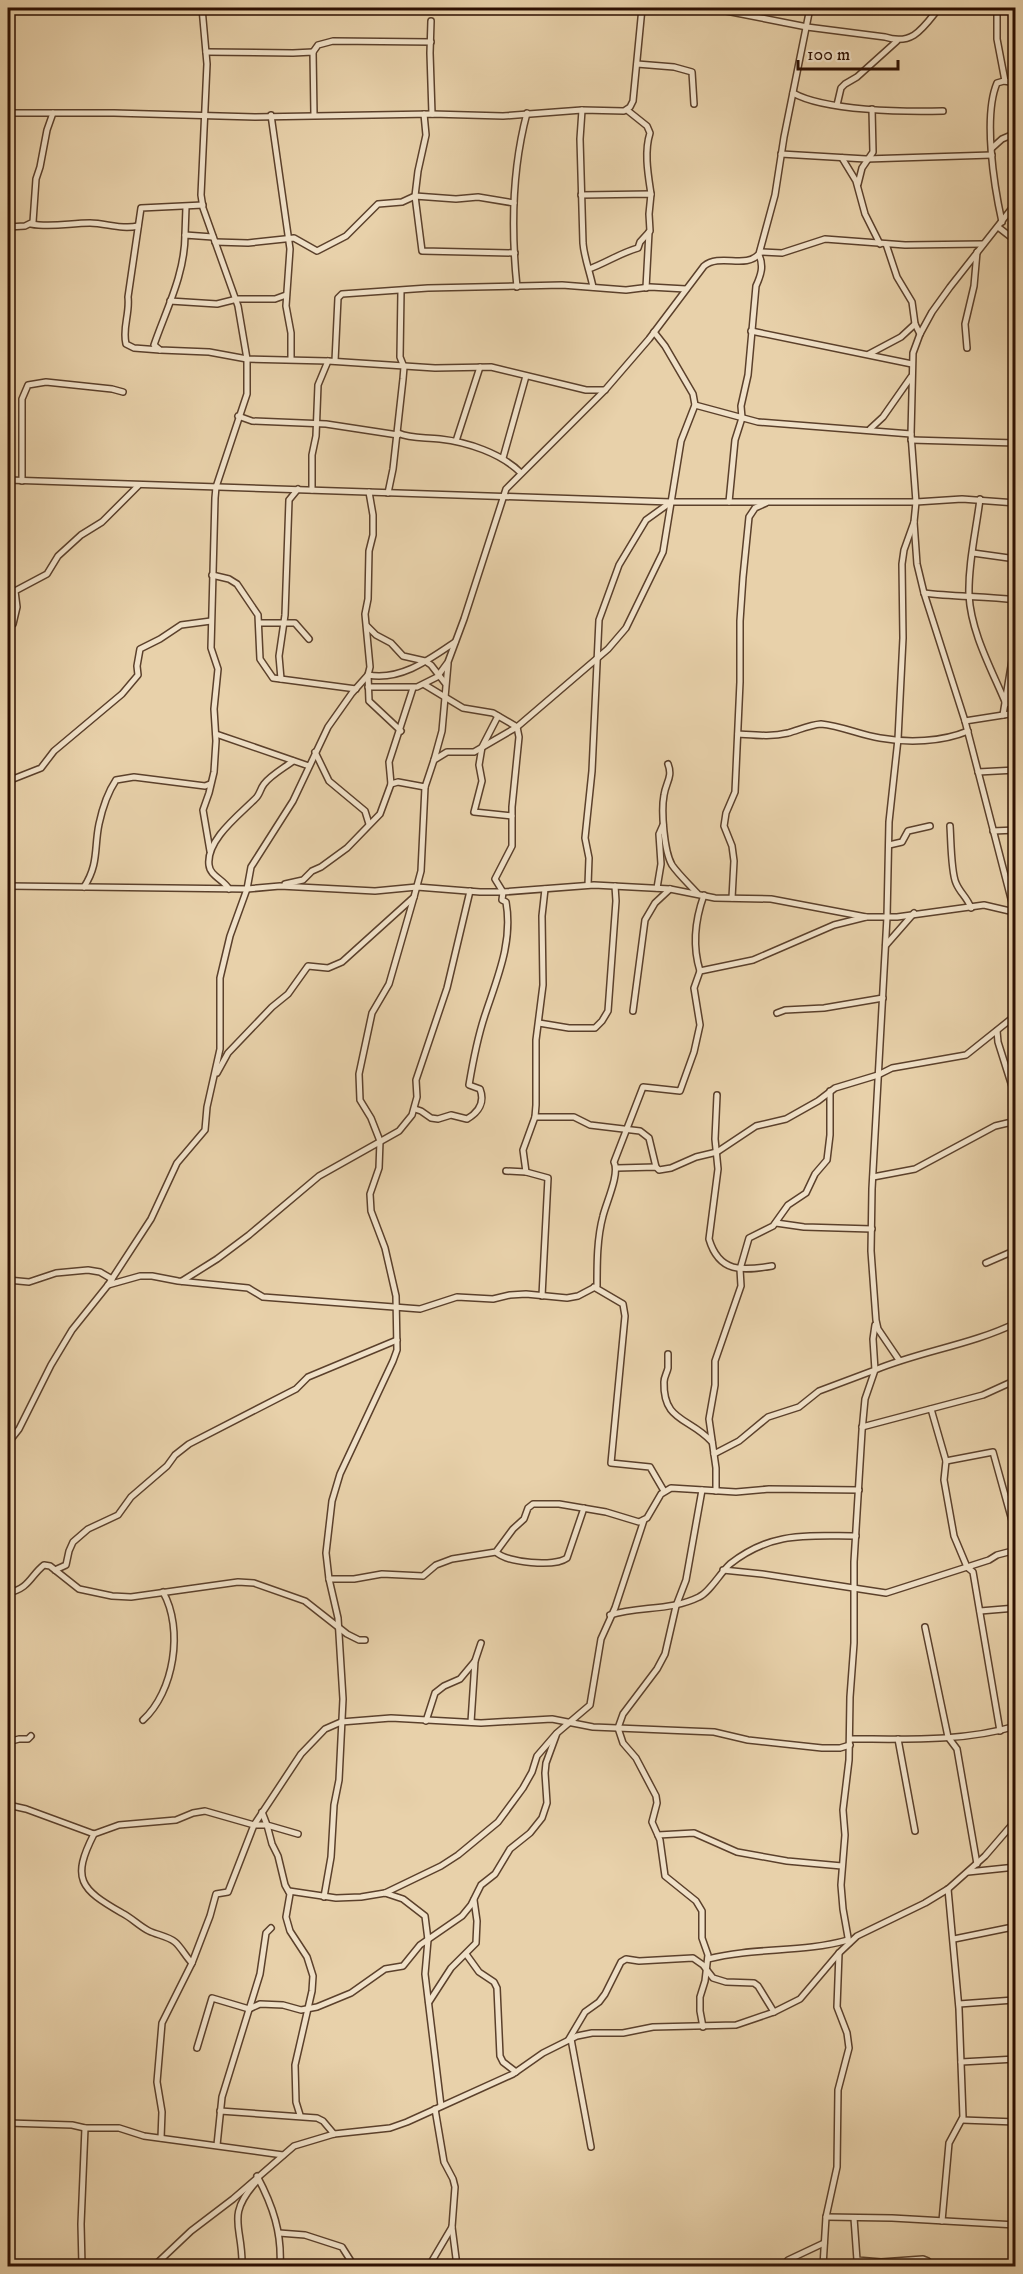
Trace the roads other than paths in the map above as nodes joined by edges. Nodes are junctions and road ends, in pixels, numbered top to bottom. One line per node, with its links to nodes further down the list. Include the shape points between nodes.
1 (202, 8): 12 (street)
2 (642, 8): 14 (street)
3 (692, 8): 7 (street)
4 (810, 8): 9 (street)
5 (939, 8): 10 (street, via 912,39)
6 (997, 8): 15 (street)
7 (722, 9): 9 (street)
8 (431, 21): 11 (street)
9 (807, 27): 10 (street); 17 (street)
10 (897, 41): 19 (street, via 841,88)
11 (431, 42): 13 (street, via 333,41 318,45); 28 (street)
12 (206, 52): 13 (street); 31 (street)
13 (313, 52): 30 (street)
14 (637, 64): 18 (street, via 692,72); 22 (street, via 633,101)
15 (1005, 81): 16 (street); 33 (street, via 998,82 995,88)
16 (1016, 83)
17 (793, 93): 19 (street, via 805,100); 34 (street)
18 (694, 104)
19 (837, 105): 20 (street)
20 (872, 109): 23 (street); 37 (street)
21 (582, 110): 22 (street); 25 (street); 40 (street)
22 (627, 110): 39 (street, via 651,133)
23 (944, 111)
24 (8, 113): 26 (street)
25 (527, 113): 28 (street); 42 (street)
26 (53, 114): 31 (street); 46 (street, via 36,179)
27 (424, 114): 28 (street); 30 (street); 41 (street, via 426,135)
28 (432, 114)
29 (271, 115): 30 (street); 31 (street); 52 (street)
30 (314, 115)
31 (203, 117): 44 (street)
32 (1016, 133): 33 (street)
33 (992, 148): 35 (street)
34 (781, 154): 36 (street); 59 (street)
35 (992, 155): 37 (street); 47 (street)
36 (842, 158): 37 (street); 38 (street)
37 (870, 159): 38 (street, via 862,168)
38 (858, 186): 55 (street, via 865,214)
39 (651, 194): 40 (street); 50 (street)
40 (581, 195): 60 (street, via 584,255)
41 (415, 196): 42 (street, via 478,197); 52 (street, via 402,202 378,204 346,236 317,251); 58 (street, via 422,251)
42 (514, 203): 58 (street)
43 (1016, 203): 47 (street)
44 (203, 205): 45 (street); 53 (street)
45 (186, 207): 48 (street, via 141,208); 51 (street)
46 (31, 224): 48 (street); 49 (street)
47 (1000, 224): 54 (street); 56 (street)
48 (138, 226): 74 (street, via 128,297 130,309 123,333 126,345)
49 (8, 227)
50 (649, 232): 60 (street, via 638,248); 63 (street)
51 (185, 235): 53 (street); 68 (street, via 182,262)
52 (288, 238): 53 (street, via 248,243); 66 (street, via 291,260)
53 (214, 239): 67 (street)
54 (1016, 240)
55 (883, 244): 56 (street); 59 (street, via 825,239 779,253); 69 (street, via 912,302)
56 (983, 244): 57 (street)
57 (978, 250): 72 (street); 73 (street, via 965,324)
58 (514, 253): 61 (street)
59 (760, 253): 64 (street, via 754,259 708,263); 70 (street, via 761,274)
60 (589, 269): 62 (street)
61 (517, 286): 62 (street); 65 (street)
62 (593, 287): 63 (street)
63 (646, 288): 64 (street)
64 (686, 289): 71 (street)
65 (401, 291): 79 (street, via 340,295); 81 (street, via 400,357)
66 (286, 295): 67 (street, via 275,299); 77 (street)
67 (237, 299): 68 (street, via 217,304); 76 (street)
68 (170, 301): 74 (street, via 154,345)
69 (915, 324): 72 (street); 75 (street, via 901,337)
70 (751, 331): 75 (street); 89 (street)
71 (654, 332): 85 (street); 87 (street, via 693,394)
72 (920, 334): 80 (street)
73 (967, 348)
74 (160, 350): 76 (street)
75 (868, 354): 80 (street)
76 (247, 359): 77 (street); 88 (street, via 248,387)
77 (291, 359): 78 (street)
78 (328, 361): 79 (street); 90 (street, via 318,385)
79 (335, 361): 81 (street)
80 (912, 364): 84 (street)
81 (404, 367): 82 (street); 92 (street)
82 (480, 367): 83 (street); 94 (street)
83 (526, 376): 85 (street, via 586,390); 96 (street)
84 (911, 377): 91 (street); 93 (street)
85 (605, 390): 97 (street)
86 (123, 392): 99 (street, via 46,382 28,385 22,399)
87 (695, 405): 89 (street); 108 (street, via 681,441)
88 (238, 416): 90 (street, via 252,421); 101 (street)
89 (742, 418): 91 (street); 109 (street, via 735,440)
90 (316, 423): 92 (street); 103 (street)
91 (870, 429): 93 (street)
92 (398, 434): 94 (street); 105 (street)
93 (911, 437): 95 (street); 111 (street)
94 (456, 441): 96 (street)
95 (1016, 443)
96 (503, 458): 97 (street)
97 (521, 472): 106 (street)
98 (8, 480): 99 (street)
99 (22, 481): 100 (street)
100 (138, 486): 101 (street); 124 (street, via 102,522 58,556 47,574 15,591 17,607 13,624)
101 (216, 487): 102 (street); 116 (street)
102 (298, 489): 103 (street); 122 (street, via 289,500)
103 (312, 490): 104 (street)
104 (369, 492): 105 (street); 123 (street, via 373,535)
105 (388, 493): 106 (street)
106 (503, 497): 108 (street); 127 (street)
107 (980, 499): 111 (street); 112 (street); 114 (street)
108 (671, 502): 109 (street); 128 (street, via 663,552 626,628); 128 (street, via 646,520 619,565 600,621)
109 (729, 502): 110 (street)
110 (768, 502): 111 (street); 149 (street, via 750,513 747,524)
111 (916, 502): 113 (street)
112 (1016, 502)
113 (914, 522): 117 (street); 150 (street, via 902,564)
114 (973, 553): 115 (street); 118 (street)
115 (1016, 559)
116 (212, 575): 120 (street); 121 (street, via 237,584)
117 (924, 593): 118 (street); 144 (street)
118 (969, 597): 119 (street); 140 (street, via 975,628)
119 (1016, 600)
120 (211, 621): 148 (street, via 211,648 218,669); 159 (street, via 181,625 140,648 138,675 122,694 54,751 40,768)
121 (260, 623): 122 (street); 133 (street, via 261,663 273,678)
122 (284, 624): 126 (street, via 297,624); 133 (street, via 279,657)
123 (366, 626): 129 (street, via 403,656); 132 (street)
124 (8, 627)
125 (1016, 636): 140 (street)
126 (309, 639)
127 (456, 641): 129 (street); 130 (street)
128 (597, 659): 145 (street); 172 (street, via 585,838)
129 (426, 662): 131 (street); 132 (street, via 397,674)
130 (448, 662): 131 (street); 134 (street)
131 (439, 674): 134 (street); 135 (street)
132 (368, 675): 136 (street); 137 (street)
133 (281, 679): 137 (street)
134 (445, 683): 139 (street)
135 (425, 685): 138 (street); 139 (street)
136 (368, 687): 138 (street); 146 (street, via 369,701)
137 (356, 688): 152 (street)
138 (413, 688): 146 (street)
139 (444, 696): 143 (street, via 463,708); 153 (street, via 442,731)
140 (1006, 704): 142 (street)
141 (1016, 713): 142 (street)
142 (1003, 715): 144 (street)
143 (498, 716): 145 (street); 151 (street)
144 (965, 722): 147 (street)
145 (517, 728): 151 (street); 163 (street)
146 (401, 731): 161 (street, via 389,762)
147 (968, 731): 150 (street, via 942,739); 158 (street)
148 (216, 734): 154 (street); 160 (street)
149 (738, 734): 150 (street, via 772,735 821,724); 188 (street, via 735,792 724,826 734,861)
150 (898, 739): 170 (street)
151 (482, 747): 153 (street, via 474,752 447,752); 163 (street, via 482,781 474,812)
152 (315, 752): 156 (street); 164 (street, via 329,781 365,810)
153 (434, 760): 162 (street)
154 (293, 761): 156 (street); 171 (street, via 265,782 259,795 229,824)
155 (668, 764): 165 (street, via 671,772 664,792)
156 (309, 766): 180 (street, via 293,801 251,867)
157 (1016, 770): 158 (street)
158 (978, 772): 169 (street)
159 (8, 782)
160 (210, 784): 171 (street, via 203,810); 176 (street, via 134,777 116,780 99,825 93,874)
161 (391, 784): 162 (street); 164 (street, via 384,808)
162 (425, 787): 177 (street)
163 (512, 816): 184 (street, via 512,846 495,879)
164 (369, 824): 174 (street, via 356,841 321,867 303,879)
165 (663, 825): 178 (street, via 659,834); 185 (street, via 671,863)
166 (930, 826): 170 (street, via 908,831 902,842)
167 (951, 826): 189 (street, via 955,879)
168 (1016, 830): 169 (street)
169 (993, 831): 186 (street)
170 (889, 844): 193 (street)
171 (210, 851): 179 (street, via 212,874)
172 (588, 885): 175 (street); 181 (street)
173 (8, 886): 176 (street)
174 (280, 886): 177 (street, via 375,891); 180 (street)
175 (615, 886): 178 (street); 200 (street, via 608,1011 595,1028)
176 (84, 887): 179 (street)
177 (417, 887): 183 (street); 187 (street)
178 (657, 888): 182 (street)
179 (229, 889): 180 (street)
180 (247, 889): 203 (street, via 220,978 222,1033)
181 (545, 889): 184 (street); 200 (street)
182 (670, 889): 185 (street); 197 (street, via 645,920)
183 (470, 891): 184 (street); 207 (street, via 447,988 416,1080)
184 (503, 892): 207 (street, via 509,920 507,941 469,1085 480,1089 480,1107 462,1120 451,1115 430,1118)
185 (701, 895): 188 (street); 195 (street, via 694,939)
186 (1013, 896): 191 (street)
187 (414, 897): 203 (street, via 342,962 328,968 308,966 288,994 228,1053); 211 (street, via 389,984 372,1013 359,1074 360,1100)
188 (732, 898): 192 (street, via 771,899)
189 (971, 908): 190 (street); 191 (street, via 984,905)
190 (914, 913): 193 (street); 194 (street)
191 (1015, 915)
192 (866, 917): 193 (street); 195 (street, via 834,925 753,960)
193 (887, 917): 194 (street)
194 (886, 945): 196 (street)
195 (700, 971): 210 (street, via 694,988 700,1025 680,1092 643,1087)
196 (883, 998): 198 (street); 202 (street)
197 (633, 1011)
198 (777, 1013)
199 (1016, 1016): 201 (street)
200 (539, 1023): 208 (street)
201 (997, 1031): 202 (street, via 966,1055 892,1068); 206 (street)
202 (878, 1075): 204 (street); 217 (street)
203 (212, 1083): 224 (street, via 205,1130 177,1163 152,1220)
204 (830, 1091): 212 (street, via 786,1119 756,1126); 218 (street, via 827,1160 806,1193 788,1205)
205 (717, 1095): 212 (street)
206 (1016, 1099)
207 (415, 1109): 211 (street, via 399,1131)
208 (535, 1117): 210 (street, via 574,1117 590,1125); 216 (street, via 524,1150)
209 (1016, 1121): 217 (street, via 995,1126 915,1169)
210 (627, 1131): 213 (street, via 640,1131 649,1138); 214 (street, via 614,1162)
211 (380, 1141): 226 (street, via 319,1176 249,1235); 230 (street, via 379,1168 370,1194 371,1211 385,1248)
212 (717, 1152): 213 (street, via 671,1168); 223 (street, via 709,1239 721,1263)
213 (656, 1167): 214 (street)
214 (617, 1168): 228 (street, via 602,1222)
215 (506, 1171): 216 (street)
216 (526, 1172): 229 (street, via 548,1178)
217 (873, 1177): 219 (street)
218 (776, 1223): 219 (street); 223 (street, via 749,1238)
219 (872, 1229): 231 (street)
220 (1016, 1250): 221 (street)
221 (986, 1263)
222 (771, 1266): 223 (street)
223 (740, 1269): 241 (street, via 741,1286 715,1361 709,1419)
224 (112, 1279): 225 (street, via 88,1270 56,1273 29,1282); 227 (street)
225 (8, 1280)
226 (182, 1281): 227 (street, via 146,1275); 230 (street, via 248,1288 263,1298)
227 (108, 1285): 240 (street, via 72,1330)
228 (594, 1287): 229 (street, via 578,1296); 246 (street, via 623,1304 625,1316 611,1462 651,1467)
229 (542, 1296): 230 (street, via 458,1297 426,1308)
230 (396, 1308): 233 (street)
231 (876, 1320): 235 (street); 236 (street)
232 (1016, 1323): 235 (street, via 977,1339)
233 (397, 1341): 255 (street, via 308,1377 296,1389 189,1444 131,1497 118,1515 85,1531 71,1547 66,1565); 257 (street, via 393,1361 335,1488 327,1544)
234 (668, 1354): 241 (street, via 665,1402 671,1413 703,1432)
235 (899, 1360): 236 (street)
236 (875, 1370): 239 (street, via 865,1399); 242 (street, via 819,1391 799,1407 768,1417 739,1442)
237 (1016, 1380): 238 (street, via 983,1395)
238 (931, 1409): 239 (street); 243 (street)
239 (862, 1427): 245 (street)
240 (8, 1443)
241 (713, 1443): 242 (street)
242 (714, 1454): 247 (street)
243 (946, 1461): 250 (street, via 993,1452); 254 (street, via 944,1479 954,1536)
244 (702, 1490): 246 (street); 247 (street); 261 (street, via 686,1580)
245 (859, 1490): 247 (street); 251 (street)
246 (664, 1491): 249 (street)
247 (716, 1491)
248 (584, 1508): 249 (street); 253 (street, via 531,1505 524,1520); 253 (street, via 567,1558 561,1563 502,1558)
249 (644, 1520): 264 (street)
250 (1016, 1535)
251 (856, 1536): 256 (street, via 774,1540 761,1544); 258 (street)
252 (1016, 1550): 254 (street)
253 (496, 1552): 257 (street, via 452,1559 423,1576 382,1574)
254 (967, 1567): 258 (street, via 886,1593); 263 (street, via 973,1572)
255 (55, 1570): 259 (street, via 74,1586 101,1594 131,1597); 260 (street, via 43,1565 20,1589)
256 (723, 1570): 258 (street); 261 (street, via 702,1596)
257 (329, 1579): 265 (street)
258 (853, 1589): 283 (street)
259 (163, 1592): 265 (street, via 254,1583 305,1601); 270 (street, via 171,1607 173,1627 169,1674 155,1707)
260 (8, 1593)
261 (676, 1606): 264 (street); 276 (street, via 663,1659 623,1714)
262 (1016, 1608): 263 (street)
263 (980, 1611): 277 (street)
264 (610, 1615): 274 (street, via 601,1639 590,1705)
265 (338, 1626): 267 (street); 272 (street)
266 (925, 1627): 280 (street)
267 (365, 1640)
268 (481, 1643): 269 (street)
269 (475, 1661): 271 (street, via 460,1679 435,1693); 273 (street)
270 (143, 1720)
271 (426, 1721): 272 (street, via 390,1718); 273 (street)
272 (341, 1722): 285 (street, via 318,1734); 300 (street, via 339,1780)
273 (471, 1722): 274 (street)
274 (570, 1722): 276 (street); 278 (street)
275 (1016, 1726): 277 (street)
276 (618, 1728): 283 (street, via 705,1731 822,1748 840,1748); 292 (street, via 656,1796 652,1822)
277 (1000, 1731): 280 (street)
278 (557, 1733): 299 (street, via 537,1756 523,1788 500,1820 441,1866); 301 (street, via 545,1773 547,1803 543,1816 510,1849)
279 (31, 1736): 282 (street)
280 (948, 1737): 281 (street); 293 (street, via 957,1749)
281 (898, 1739): 283 (street); 289 (street)
282 (8, 1742)
283 (850, 1742): 294 (street)
284 (8, 1805): 290 (street)
285 (262, 1812): 287 (street); 288 (street)
286 (1016, 1820): 293 (street)
287 (254, 1825): 288 (street); 290 (street, via 205,1811 176,1820 119,1825); 310 (street, via 228,1892 216,1894)
288 (267, 1825): 291 (street); 298 (street)
289 (915, 1831)
290 (94, 1834): 310 (street, via 81,1861 85,1883 114,1910 150,1932 174,1941)
291 (298, 1834)
292 (658, 1835): 294 (street, via 694,1833 737,1852); 309 (street, via 666,1879 696,1901 702,1911 702,1938)
293 (977, 1864): 296 (street)
294 (842, 1866): 306 (street)
295 (1016, 1867): 296 (street)
296 (968, 1872): 297 (street)
297 (948, 1889): 304 (street); 306 (street)
298 (289, 1891): 300 (street); 316 (street, via 286,1917 313,1976)
299 (385, 1893): 300 (street, via 355,1898); 305 (street, via 403,1899 425,1916)
300 (324, 1897)
301 (474, 1899): 305 (street, via 457,1920); 308 (street, via 476,1943)
302 (1014, 1926): 304 (street); 312 (street)
303 (270, 1928): 315 (street)
304 (954, 1939): 314 (street)
305 (428, 1941): 313 (street, via 425,1969); 316 (street, via 403,1966 385,1969 351,1993)
306 (848, 1941): 307 (street); 309 (street)
307 (839, 1953): 317 (street, via 800,1999); 337 (street, via 836,2001 849,2048 838,2090 837,2167)
308 (466, 1954): 313 (street, via 451,1968); 323 (street, via 497,1988 500,2056)
309 (708, 1959): 311 (street)
310 (192, 1964): 332 (street, via 162,2023 157,2082)
311 (706, 1971): 317 (street, via 726,1982 754,1983); 318 (street, via 700,1997); 319 (street, via 693,1958 623,1960 605,1994 585,2012)
312 (1014, 2000): 314 (street)
313 (429, 2004): 324 (street)
314 (959, 2004): 322 (street)
315 (249, 2009): 316 (street, via 260,2004); 320 (street, via 212,1998); 325 (street)
316 (307, 2010): 326 (street, via 294,2075)
317 (774, 2012): 318 (street, via 736,2025)
318 (703, 2027): 319 (street, via 653,2027 624,2033 584,2034)
319 (570, 2040): 323 (street); 334 (street)
320 (196, 2048)
321 (1016, 2059): 322 (street)
322 (961, 2062): 327 (street)
323 (516, 2072): 324 (street)
324 (438, 2107): 331 (street, via 390,2128); 341 (street, via 444,2162 455,2187)
325 (220, 2111): 326 (street); 333 (street)
326 (300, 2115): 331 (street, via 320,2119)
327 (962, 2120): 328 (street); 339 (street, via 949,2143)
328 (1016, 2122)
329 (8, 2123): 330 (street)
330 (86, 2128): 332 (street, via 119,2128); 346 (street)
331 (334, 2134): 335 (street, via 294,2146)
332 (161, 2138): 333 (street)
333 (217, 2145): 335 (street)
334 (591, 2147)
335 (283, 2155): 336 (street)
336 (258, 2178): 342 (street, via 276,2215); 347 (street); 348 (street, via 237,2212)
337 (826, 2217): 338 (street); 343 (street)
338 (854, 2218): 339 (street); 345 (street)
339 (942, 2221): 340 (street)
340 (1016, 2225)
341 (452, 2227): 351 (street); 352 (street)
342 (279, 2233): 349 (street); 350 (street, via 305,2235 342,2247)
343 (824, 2242): 353 (street); 354 (street)
344 (1016, 2257): 356 (street)
345 (857, 2264): 355 (street, via 923,2259)
346 (82, 2266)
347 (154, 2266)
348 (242, 2266)
349 (280, 2266)
350 (354, 2266)
351 (429, 2266)
352 (457, 2266)
353 (783, 2266)
354 (823, 2266)
355 (929, 2266)
356 (1014, 2266)

